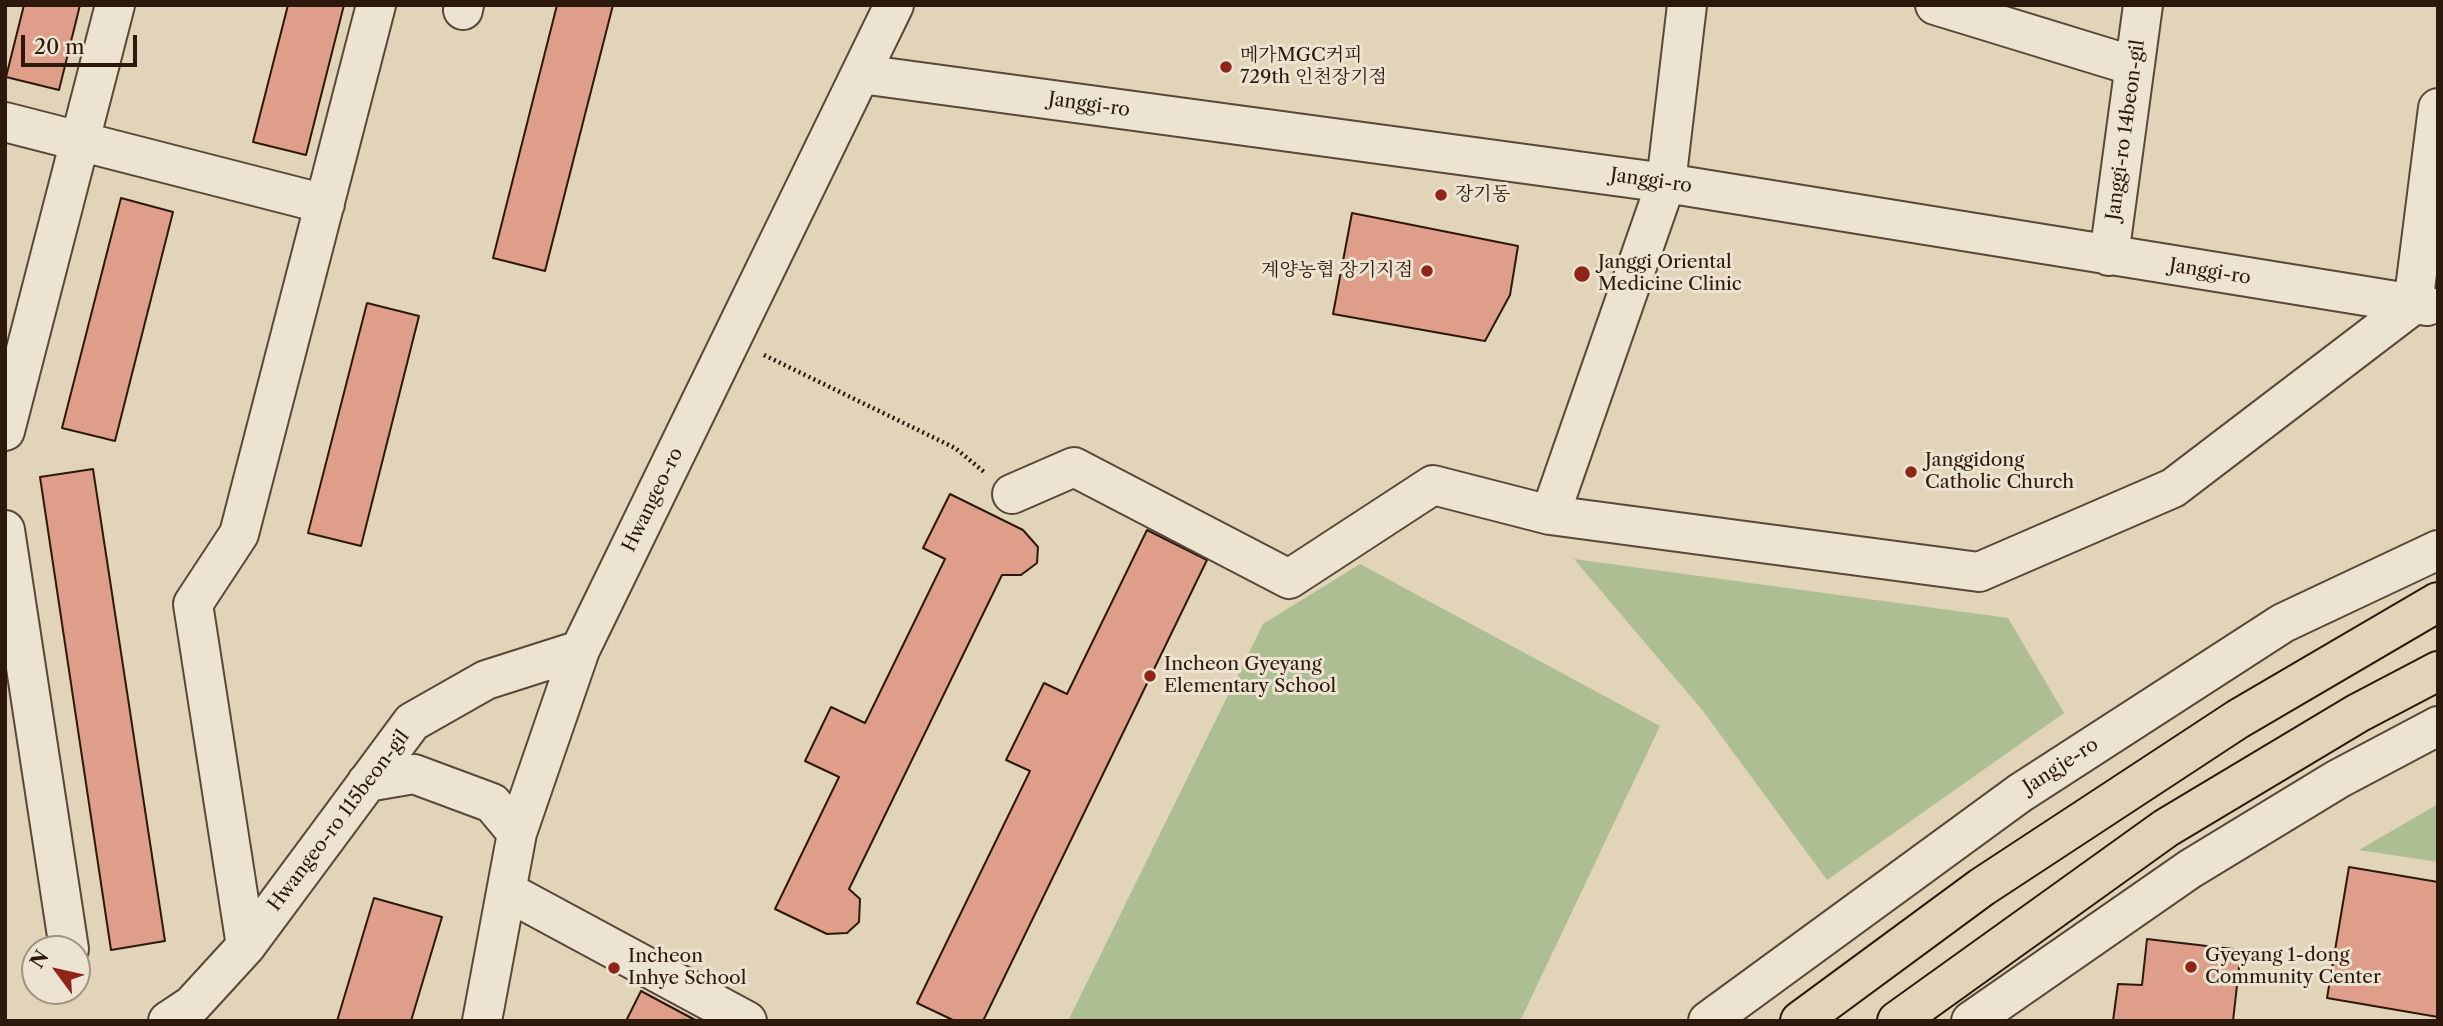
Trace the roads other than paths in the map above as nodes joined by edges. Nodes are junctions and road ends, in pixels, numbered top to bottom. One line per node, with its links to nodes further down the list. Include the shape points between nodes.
1 (115, 5): 11 (street)
2 (376, 5): 13 (street)
3 (894, 5): 8 (street, Hwangeo-ro)
4 (1687, 5): 12 (street)
5 (1935, 5): 7 (street)
6 (2143, 5): 7 (street, Janggi-ro 14beon-gil)
7 (2134, 66): 14 (street, Janggi-ro 14beon-gil)
8 (861, 74): 12 (street, Janggi-ro); 22 (street, Hwangeo-ro)
9 (2438, 108): 15 (street)
10 (5, 122): 11 (street)
11 (80, 141): 13 (street); 16 (street)
12 (1665, 183): 14 (street, Janggi-ro); 18 (street)
13 (325, 204): 30 (street, via 239,534 193,604)
14 (2109, 256): 15 (street, Janggi-ro)
15 (2425, 306): 18 (street, via 2172,488 1979,572)
16 (5, 431)
17 (1012, 494): 18 (street, via 1074,467 1289,579 1433,485)
18 (1550, 515)
19 (5, 530): 25 (street)
20 (2438, 550): 34 (street, Jangje-ro, via 2283,623 2043,778)
21 (2438, 602): 35 (main road, via 2203,741 1982,887)
22 (580, 650): 26 (street, Hwangeo-ro 115beon-gil, via 486,680 412,722); 27 (street, Hwangeo-ro)
23 (2438, 671): 36 (main road, via 2358,713 2166,828)
24 (2438, 726): 37 (street, via 2338,779 2190,869)
25 (20, 729): 29 (street)
26 (367, 782): 27 (street, via 414,774 492,803); 30 (street, Hwangeo-ro 115beon-gil)
27 (517, 833): 28 (street, Hwangeo-ro)
28 (508, 892): 32 (street, Hwangeo-ro); 33 (street)
29 (66, 935)
30 (246, 946): 31 (street, Hwangeo-ro 115beon-gil, via 192,1004)
31 (168, 1021)
32 (482, 1021)
33 (747, 1021)
34 (1708, 1021)
35 (1800, 1021)
36 (1897, 1021)
37 (1971, 1021)

